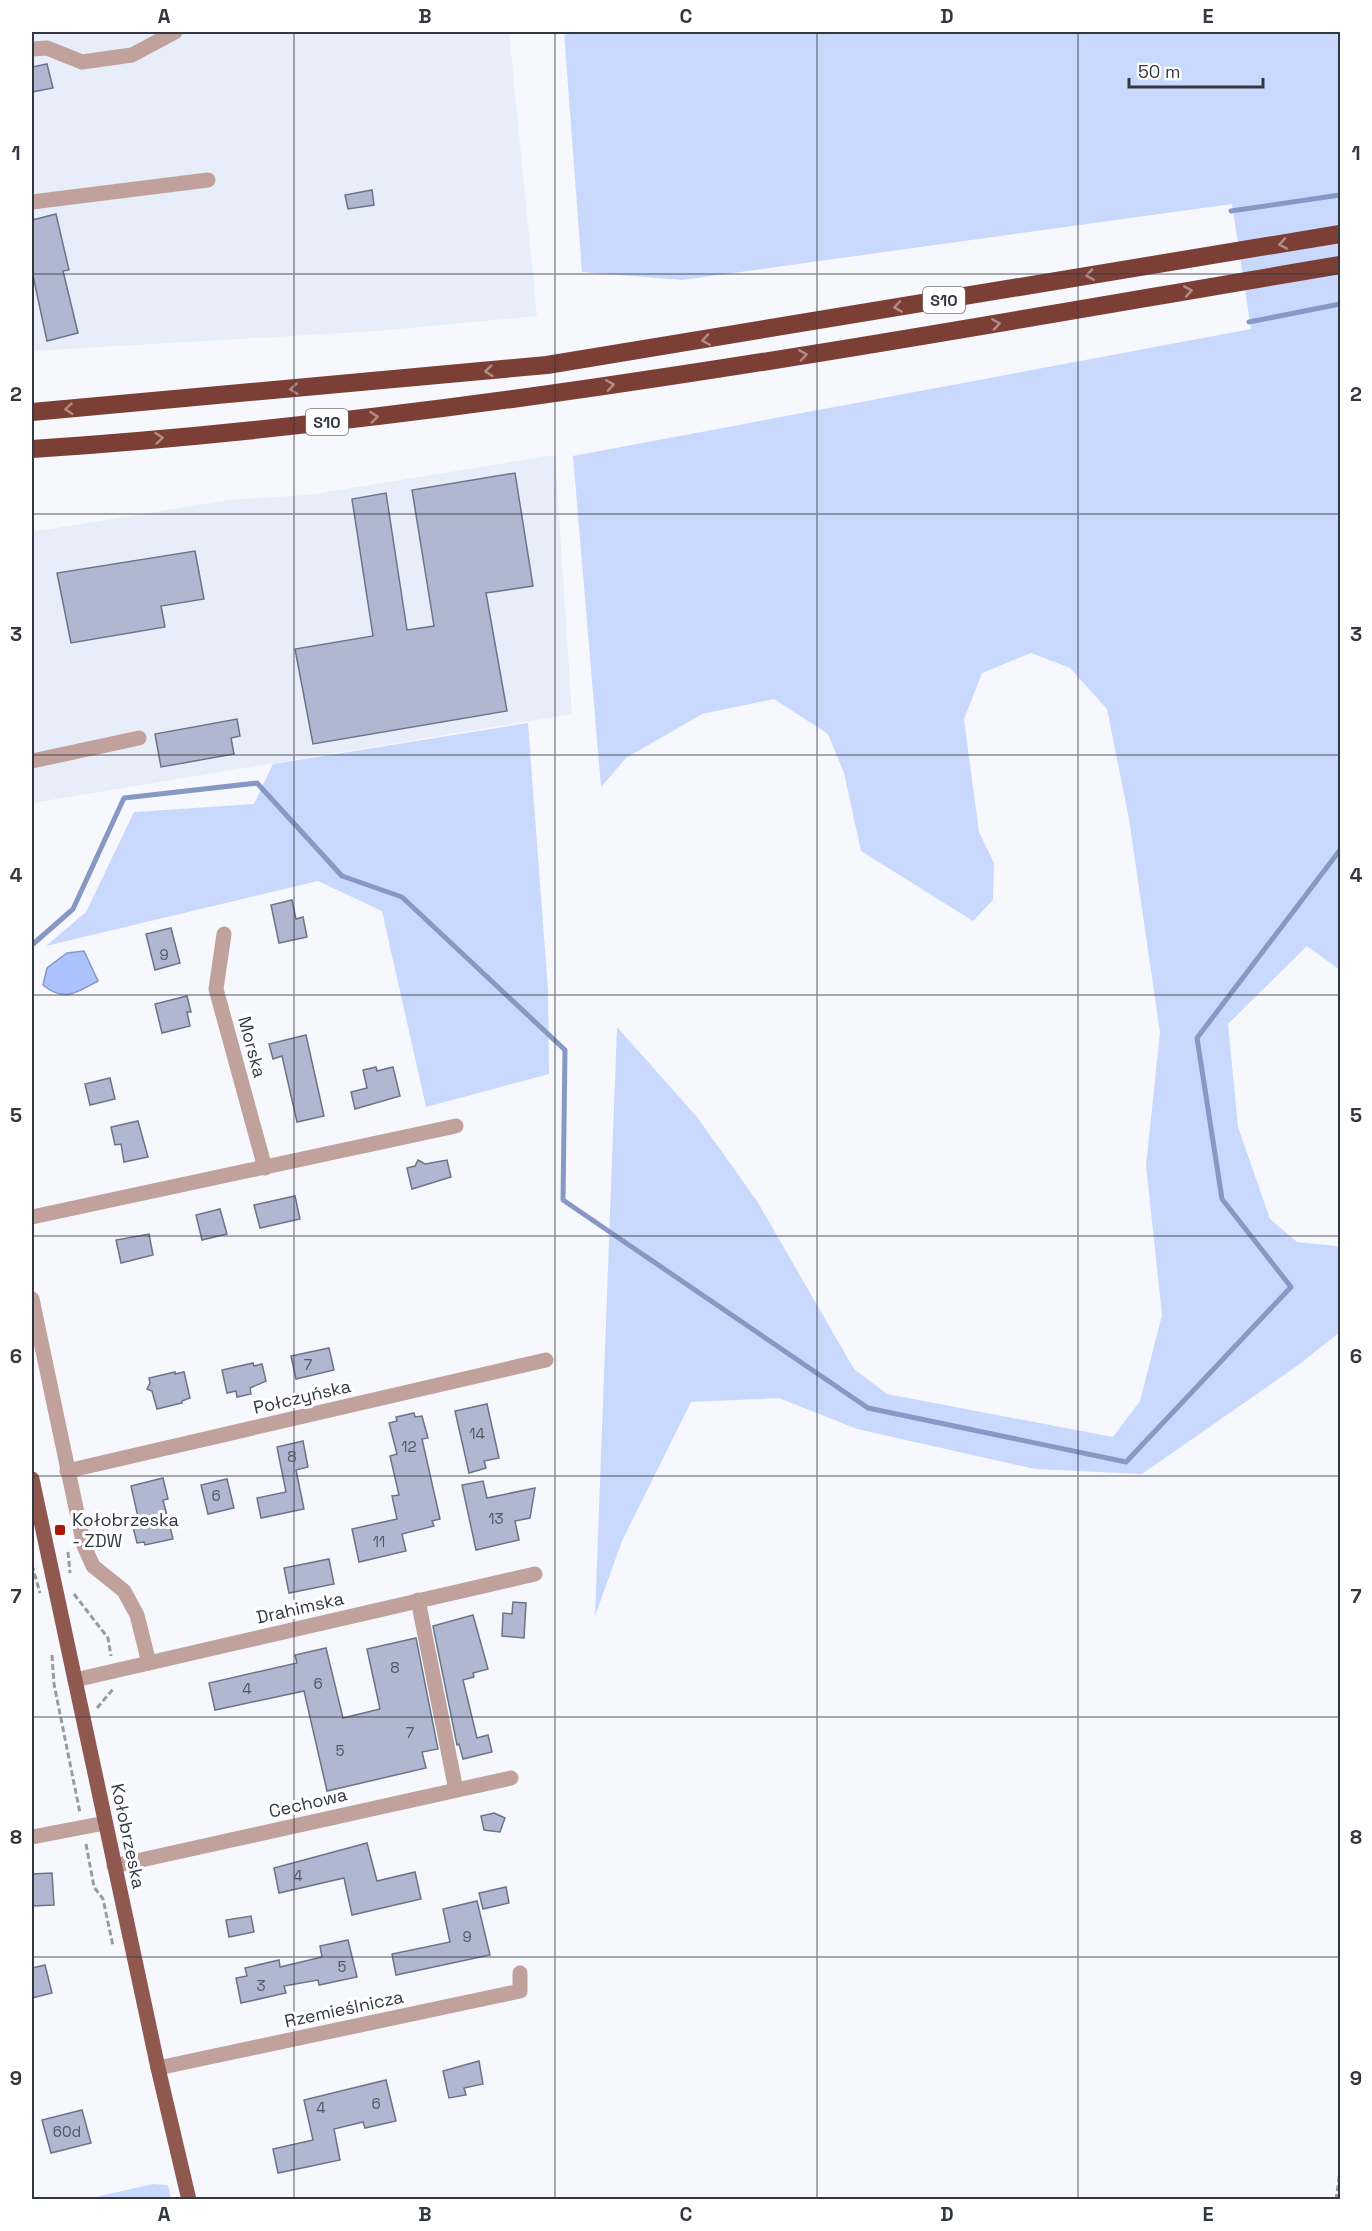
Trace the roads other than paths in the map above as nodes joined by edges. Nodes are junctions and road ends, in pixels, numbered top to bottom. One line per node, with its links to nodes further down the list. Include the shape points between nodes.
1 (175, 32): 2 (street, via 132,55 82,62 47,48)
2 (32, 49)
3 (208, 180): 4 (street)
4 (32, 202)
5 (1341, 234): 7 (highway, S10, one-way to 7, via 547,365)
6 (1341, 265): 8 (highway, S10, one-way to 6, via 381,416 553,395)
7 (32, 412)
8 (32, 448)
9 (139, 738): 10 (street)
10 (32, 761)
11 (224, 934): 13 (street, Morska, via 216,989)
12 (456, 1126): 13 (street)
13 (264, 1168): 14 (street)
14 (32, 1217)
15 (32, 1299): 17 (street)
16 (546, 1360): 17 (street, Połczyńska)
17 (67, 1471): 21 (street, via 84,1546 93,1566 124,1591 137,1615)
18 (32, 1479): 22 (main road, Kołobrzeska)
19 (535, 1574): 20 (street, Drahimska)
20 (418, 1600): 21 (street, Drahimska); 24 (street)
21 (149, 1663): 22 (street, Drahimska)
22 (75, 1680): 25 (main road, Kołobrzeska)
23 (511, 1778): 24 (street, Cechowa)
24 (456, 1790): 27 (street, Cechowa)
25 (105, 1823): 26 (street); 27 (main road, Kołobrzeska)
26 (32, 1837)
27 (114, 1866): 29 (main road, Kołobrzeska)
28 (520, 1973): 29 (street, Rzemieślnicza, via 520,1991)
29 (158, 2068): 30 (main road, Kołobrzeska)
30 (189, 2199)

